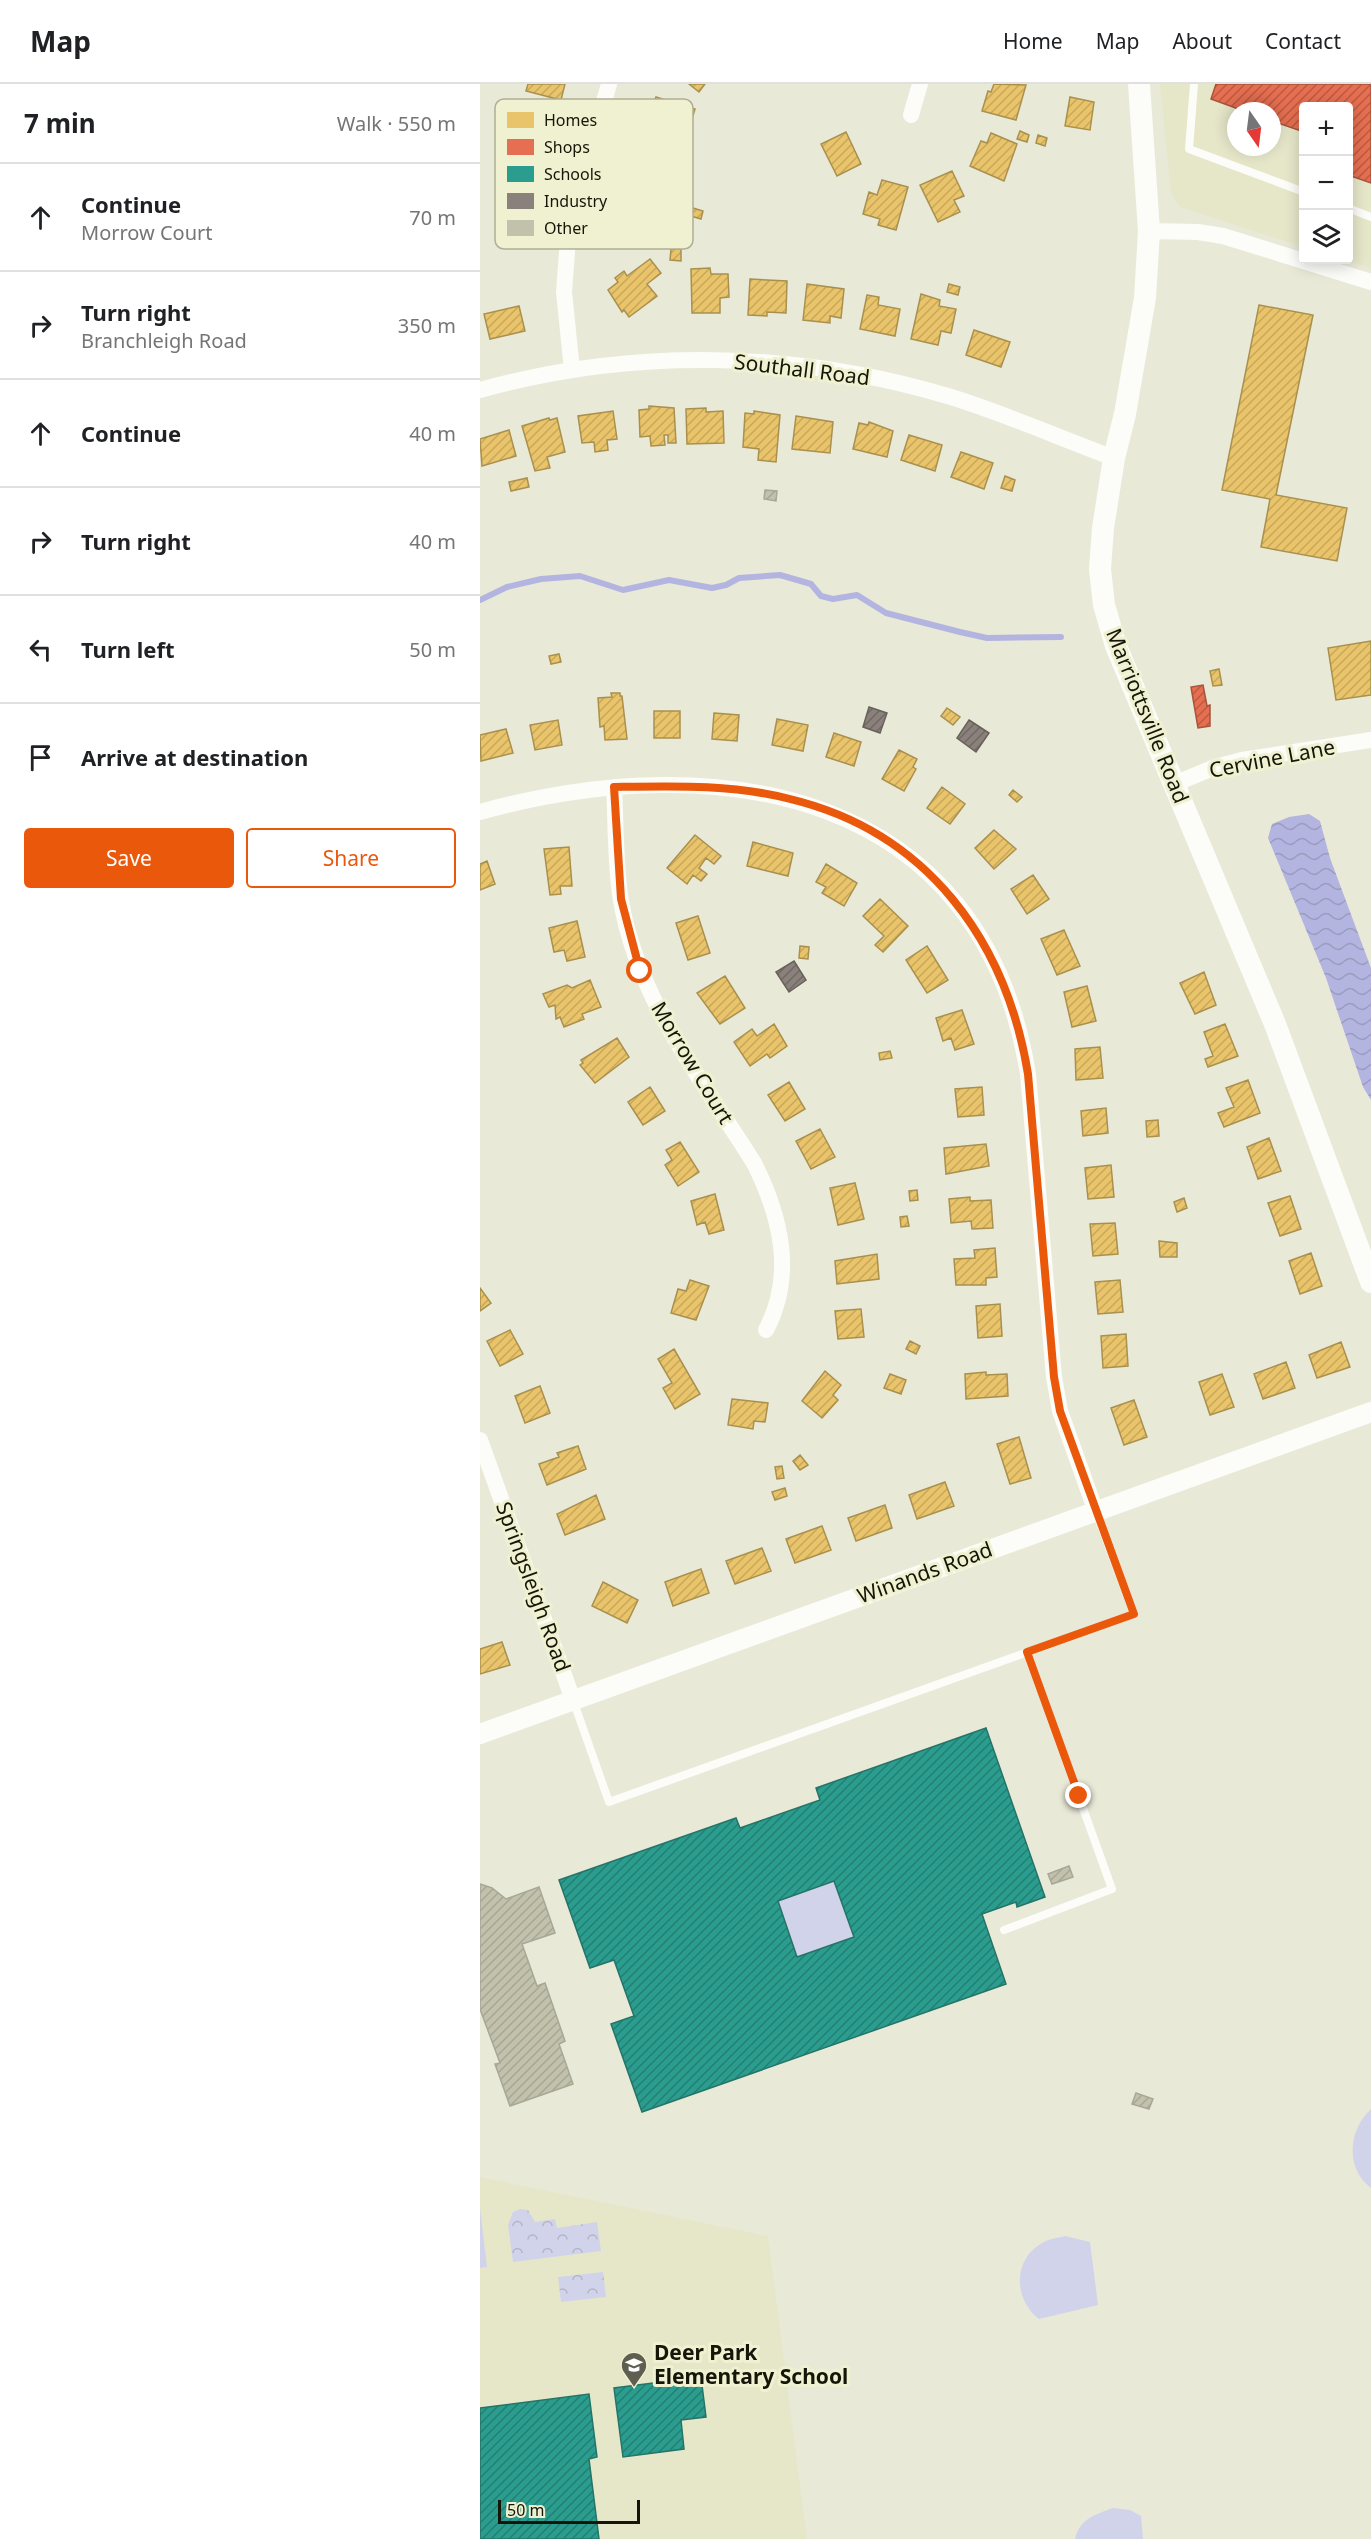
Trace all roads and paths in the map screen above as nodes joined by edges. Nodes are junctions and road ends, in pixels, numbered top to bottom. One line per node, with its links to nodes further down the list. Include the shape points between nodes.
1 (609, 84): 5 (street)
2 (920, 84): 6 (street)
3 (1139, 84): 10 (main road, Marriottsville Road)
4 (1194, 84): 7 (lane, via 1189,149)
5 (605, 99)
6 (911, 115)
7 (1299, 190)
8 (1353, 210): 9 (lane)
9 (1371, 217)
10 (1149, 231): 12 (street, via 1222,236); 15 (main road, Marriottsville Road, via 1145,298)
11 (567, 249): 13 (street, via 564,292)
12 (1371, 282)
13 (572, 370): 14 (street, Southall Road); 15 (street, Southall Road, via 684,360 756,361 822,368 888,380 953,398)
14 (480, 390)
15 (1114, 458): 17 (main road, Marriottsville Road, via 1102,528 1100,569 1104,605 1116,646)
16 (1371, 740): 17 (street, Cervine Lane, via 1242,760)
17 (1174, 784): 20 (main road, Marriottsville Road, via 1275,1024)
18 (614, 787): 19 (street, via 566,792); 21 (street, Morrow Court, via 621,899 640,971 658,1012 754,1163 767,1188 777,1222 783,1285); 24 (street, via 688,785 745,790 831,812 871,830 902,850 934,879 980,935 998,968 1022,1037 1054,1377 1060,1411)
19 (480, 812)
20 (1371, 1282)
21 (766, 1330)
22 (1371, 1412): 24 (street, Winands Road)
23 (480, 1440): 26 (street, Springsleigh Road)
24 (1096, 1512): 25 (lane, via 1134,1614); 26 (street, Winands Road)
25 (1027, 1652): 26 (lane, via 609,1802); 28 (lane, via 1112,1889)
26 (573, 1700): 27 (street, Winands Road)
27 (480, 1734)
28 (1004, 1930)

